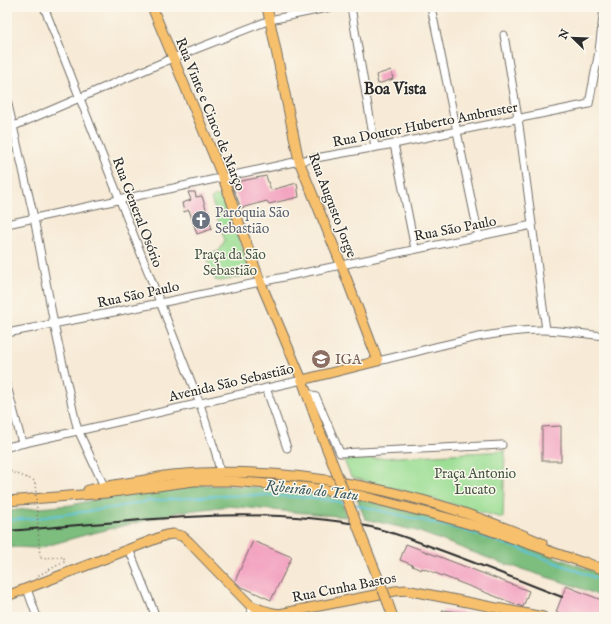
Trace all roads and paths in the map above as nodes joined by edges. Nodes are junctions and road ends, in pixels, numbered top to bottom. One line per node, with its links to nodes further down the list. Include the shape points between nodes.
1 (44, 7): 11 (street, Rua General Osório)
2 (152, 7): 10 (main road, Rua Vinte e Cinco de Março)
3 (267, 7): 8 (main road, Rua Augusto Jorge)
4 (331, 7): 8 (street)
5 (351, 7): 17 (street)
6 (431, 7): 15 (street)
7 (604, 8): 13 (street, Rua Doutor Huberto Ambruster, via 589,104)
8 (270, 20): 10 (street); 18 (main road, Rua Augusto Jorge)
9 (504, 35): 13 (street)
10 (173, 58): 11 (street); 19 (main road, Rua Vinte e Cinco de Março)
11 (80, 98): 14 (street); 20 (street, Rua General Osório)
12 (7, 100): 14 (street)
13 (518, 118): 15 (street, Rua Doutor Huberto Ambruster); 23 (street)
14 (10, 128): 21 (street)
15 (457, 131): 16 (street, Rua Doutor Huberto Ambruster); 24 (street)
16 (394, 144): 17 (street, Rua Doutor Huberto Ambruster); 25 (street)
17 (375, 147): 18 (street, Rua Doutor Huberto Ambruster)
18 (299, 161): 19 (street, Rua Doutor Huberto Ambruster); 26 (main road, Rua Augusto Jorge)
19 (223, 178): 20 (street, Rua Doutor Huberto Ambruster); 27 (main road, Rua Vinte e Cinco de Março)
20 (120, 200): 21 (street, Rua Doutor Huberto Ambruster); 28 (street, Rua General Osório)
21 (34, 218): 22 (street, Rua Doutor Huberto Ambruster); 29 (street)
22 (7, 224)
23 (532, 225): 24 (street, Rua São Paulo); 30 (street)
24 (479, 237): 25 (street, Rua São Paulo)
25 (415, 249): 26 (street, Rua São Paulo)
26 (341, 264): 27 (street, Rua São Paulo); 33 (main road, Rua Augusto Jorge)
27 (260, 281): 28 (street, Rua São Paulo); 34 (main road, Rua Vinte e Cinco de Março)
28 (160, 303): 29 (street, Rua São Paulo); 38 (street, Rua General Osório)
29 (54, 324): 31 (street, Rua São Paulo); 39 (street)
30 (546, 330): 32 (street, Avenida São Sebastião); 33 (street, Avenida São Sebastião, via 491,335)
31 (7, 333)
32 (604, 336)
33 (378, 361): 34 (main road, Avenida São Sebastião)
34 (302, 380): 36 (street, Avenida São Sebastião); 37 (main road, Rua Vinte e Cinco de Março)
35 (7, 386): 40 (street)
36 (266, 388): 38 (street, Avenida São Sebastião); 43 (street)
37 (306, 392): 41 (street, via 316,397 340,453); 62 (main road, Rua Vinte e Cinco de Março, bridge)
38 (200, 404): 39 (street, Avenida São Sebastião); 45 (street, Rua General Osório)
39 (78, 430): 40 (street, Avenida São Sebastião); 47 (street)
40 (22, 443): 42 (street, Avenida São Sebastião)
41 (502, 445)
42 (7, 447)
43 (287, 448)
44 (7, 470): 52 (path, bridge, via 35,481 40,558 64,557 64,562)
45 (220, 472): 46 (main road, via 213,478); 47 (main road, via 170,475); 50 (main road, via 294,476 381,491 484,520)
46 (194, 482): 47 (main road); 50 (main road, via 254,482 362,496 483,528)
47 (105, 490): 48 (main road)
48 (7, 501)
49 (129, 549): 53 (main road); 55 (main road, via 173,534 182,536); 59 (street)
50 (590, 564): 51 (main road)
51 (604, 570)
52 (37, 576)
53 (27, 589): 54 (main road); 58 (street)
54 (7, 596)
55 (249, 604): 56 (main road, via 257,609); 60 (street)
56 (280, 615): 57 (main road, Rua Cunha Bastos, via 406,590); 61 (street, Rua Cunha Bastos)
57 (523, 615): 63 (main road, Rua Cunha Bastos)
58 (37, 617)
59 (156, 617)
60 (252, 617)
61 (268, 617)
62 (393, 617)
63 (543, 617)

